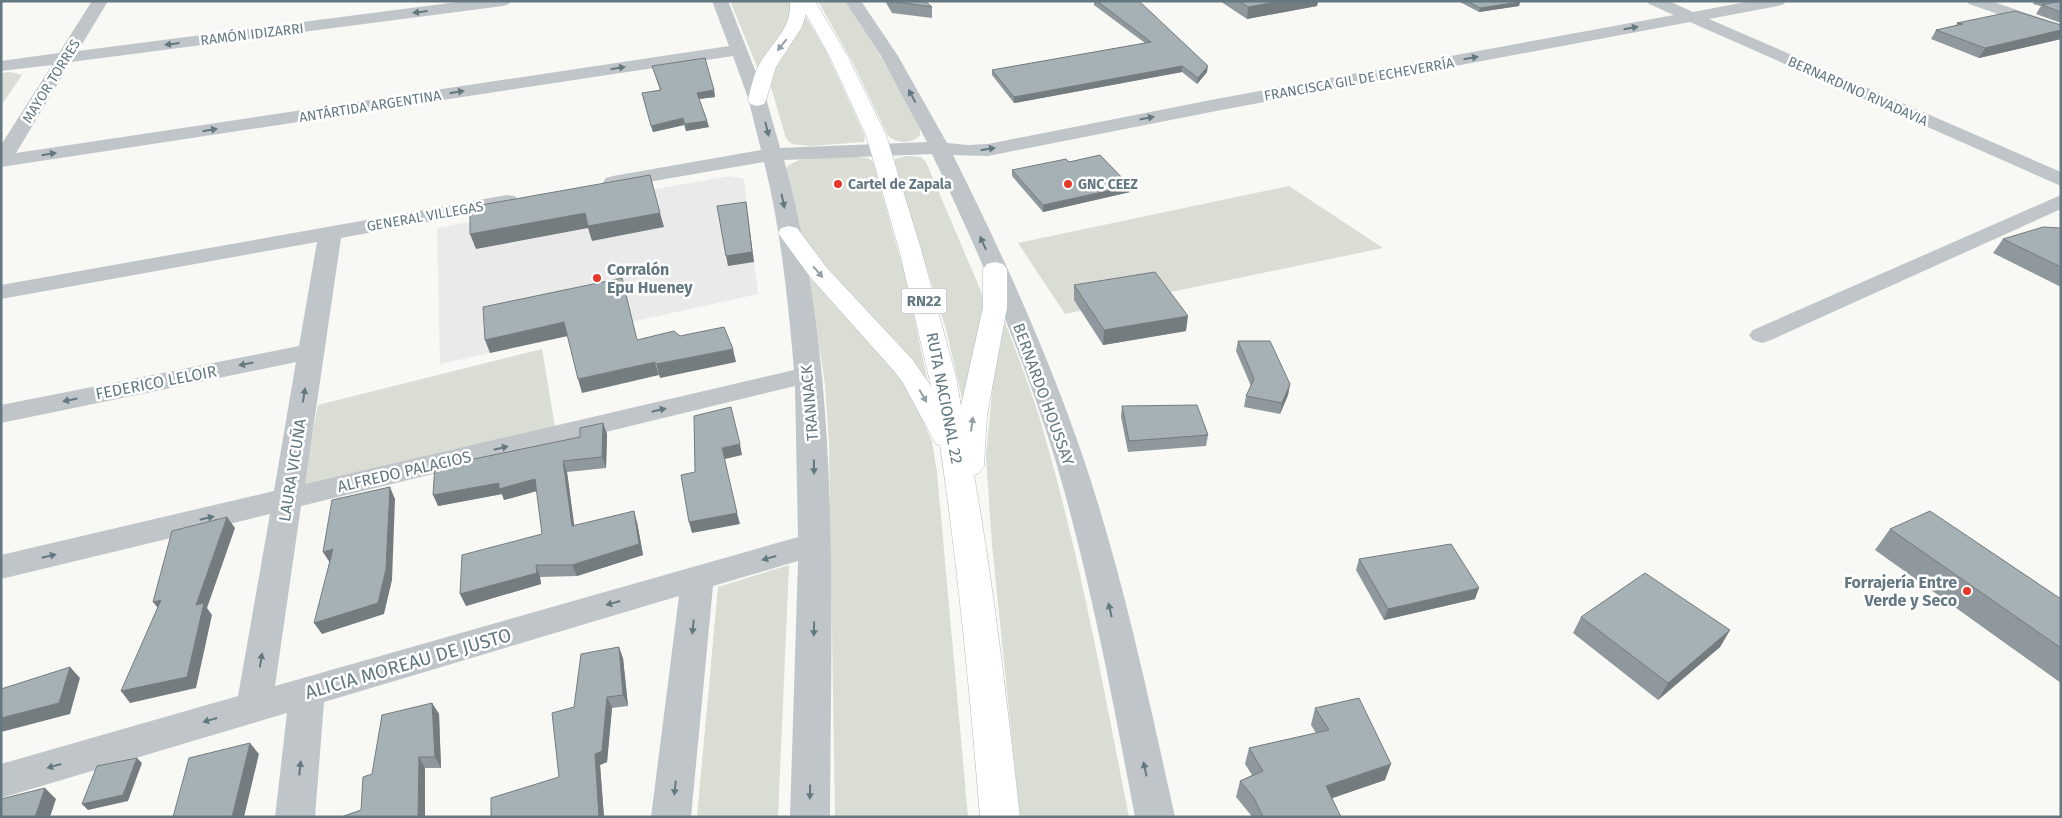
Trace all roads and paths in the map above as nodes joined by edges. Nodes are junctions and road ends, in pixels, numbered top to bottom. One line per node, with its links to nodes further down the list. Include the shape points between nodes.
1 (100, 1): 14 (street, MAYOR TORRES)
2 (503, 1): 14 (street, RAMÓN IDIZARRI, one-way to 14)
3 (720, 1): 13 (street, TRANNACK)
4 (798, 1): 17 (main road, one-way to 17, via 796,25 769,62)
5 (807, 1): 21 (main road, RUTA NACIONAL 22 / RN22, via 843,66)
6 (853, 1): 20 (street, BERNARDO HOUSSAY, one-way to 6, via 898,70)
7 (1709, 1): 10 (street, FRANCISCA GIL DE ECHEVERRÍA)
8 (1778, 1): 11 (street, FRANCISCA GIL DE ECHEVERRÍA)
9 (1976, 1): 12 (street)
10 (1663, 5): 11 (street, BERNARDINO RIVADAVIA); 16 (street, FRANCISCA GIL DE ECHEVERRÍA)
11 (1691, 17): 16 (street, FRANCISCA GIL DE ECHEVERRÍA, one-way to 11); 24 (street, BERNARDINO RIVADAVIA)
12 (2061, 31)
13 (739, 50): 17 (street, TRANNACK); 23 (street, ANTÁRTIDA ARGENTINA, one-way to 13)
14 (65, 58): 15 (street, RAMÓN IDIZARRI); 23 (street, MAYOR TORRES)
15 (1, 66)
16 (1218, 96): 18 (street, via 1200,91); 20 (street, FRANCISCA GIL DE ECHEVERRÍA, one-way to 16, via 988,150)
17 (757, 100): 22 (street, TRANNACK, one-way to 22)
18 (1046, 120)
19 (978, 133): 20 (street, FRANCISCA GIL DE ECHEVERRÍA)
20 (939, 148): 21 (street, FRANCISCA GIL DE ECHEVERRÍA); 30 (street, BERNARDO HOUSSAY, one-way to 20)
21 (880, 150): 22 (street); 36 (main road, RUTA NACIONAL 22 / RN22, via 927,311)
22 (773, 154): 25 (street); 29 (street, TRANNACK, one-way to 29)
23 (1, 161)
24 (2061, 180)
25 (596, 186)
26 (527, 198): 28 (street, GENERAL VILLEGAS)
27 (2061, 202): 32 (street)
28 (330, 233): 31 (street, GENERAL VILLEGAS); 33 (street, LAURA VICUÑA)
29 (790, 233): 34 (street, TRANNACK); 36 (main road, one-way to 36, via 819,273 903,365)
30 (995, 270): 38 (main road, one-way to 30, via 970,436 994,315); 49 (street, BERNARDO HOUSSAY, one-way to 30, via 1089,524 1046,393)
31 (1, 292)
32 (1762, 335)
33 (311, 351): 35 (street, FEDERICO LELOIR, one-way to 35); 37 (street, LAURA VICUÑA, one-way to 33)
34 (807, 375): 37 (street, ALFREDO PALACIOS, one-way to 34); 39 (street, TRANNACK, one-way to 39, via 814,456)
35 (1, 414)
36 (957, 455): 38 (main road, RUTA NACIONAL 22 / RN22)
37 (287, 499): 40 (street, ALFREDO PALACIOS, one-way to 37); 43 (street, LAURA VICUÑA, one-way to 37)
38 (970, 543): 45 (main road, RUTA NACIONAL 22 / RN22, via 986,665)
39 (816, 544): 41 (street, ALICIA MOREAU DE JUSTO, one-way to 41); 48 (street, TRANNACK, one-way to 48)
40 (1, 567)
41 (698, 578): 42 (street, ALICIA MOREAU DE JUSTO, one-way to 42); 47 (street, one-way to 47)
42 (308, 692): 43 (street, ALICIA MOREAU DE JUSTO); 46 (street, one-way to 42)
43 (254, 708): 44 (street, ALICIA MOREAU DE JUSTO, one-way to 44)
44 (1, 781)
45 (1000, 816)
46 (295, 817)
47 (671, 817)
48 (810, 817)
49 (1156, 817)

